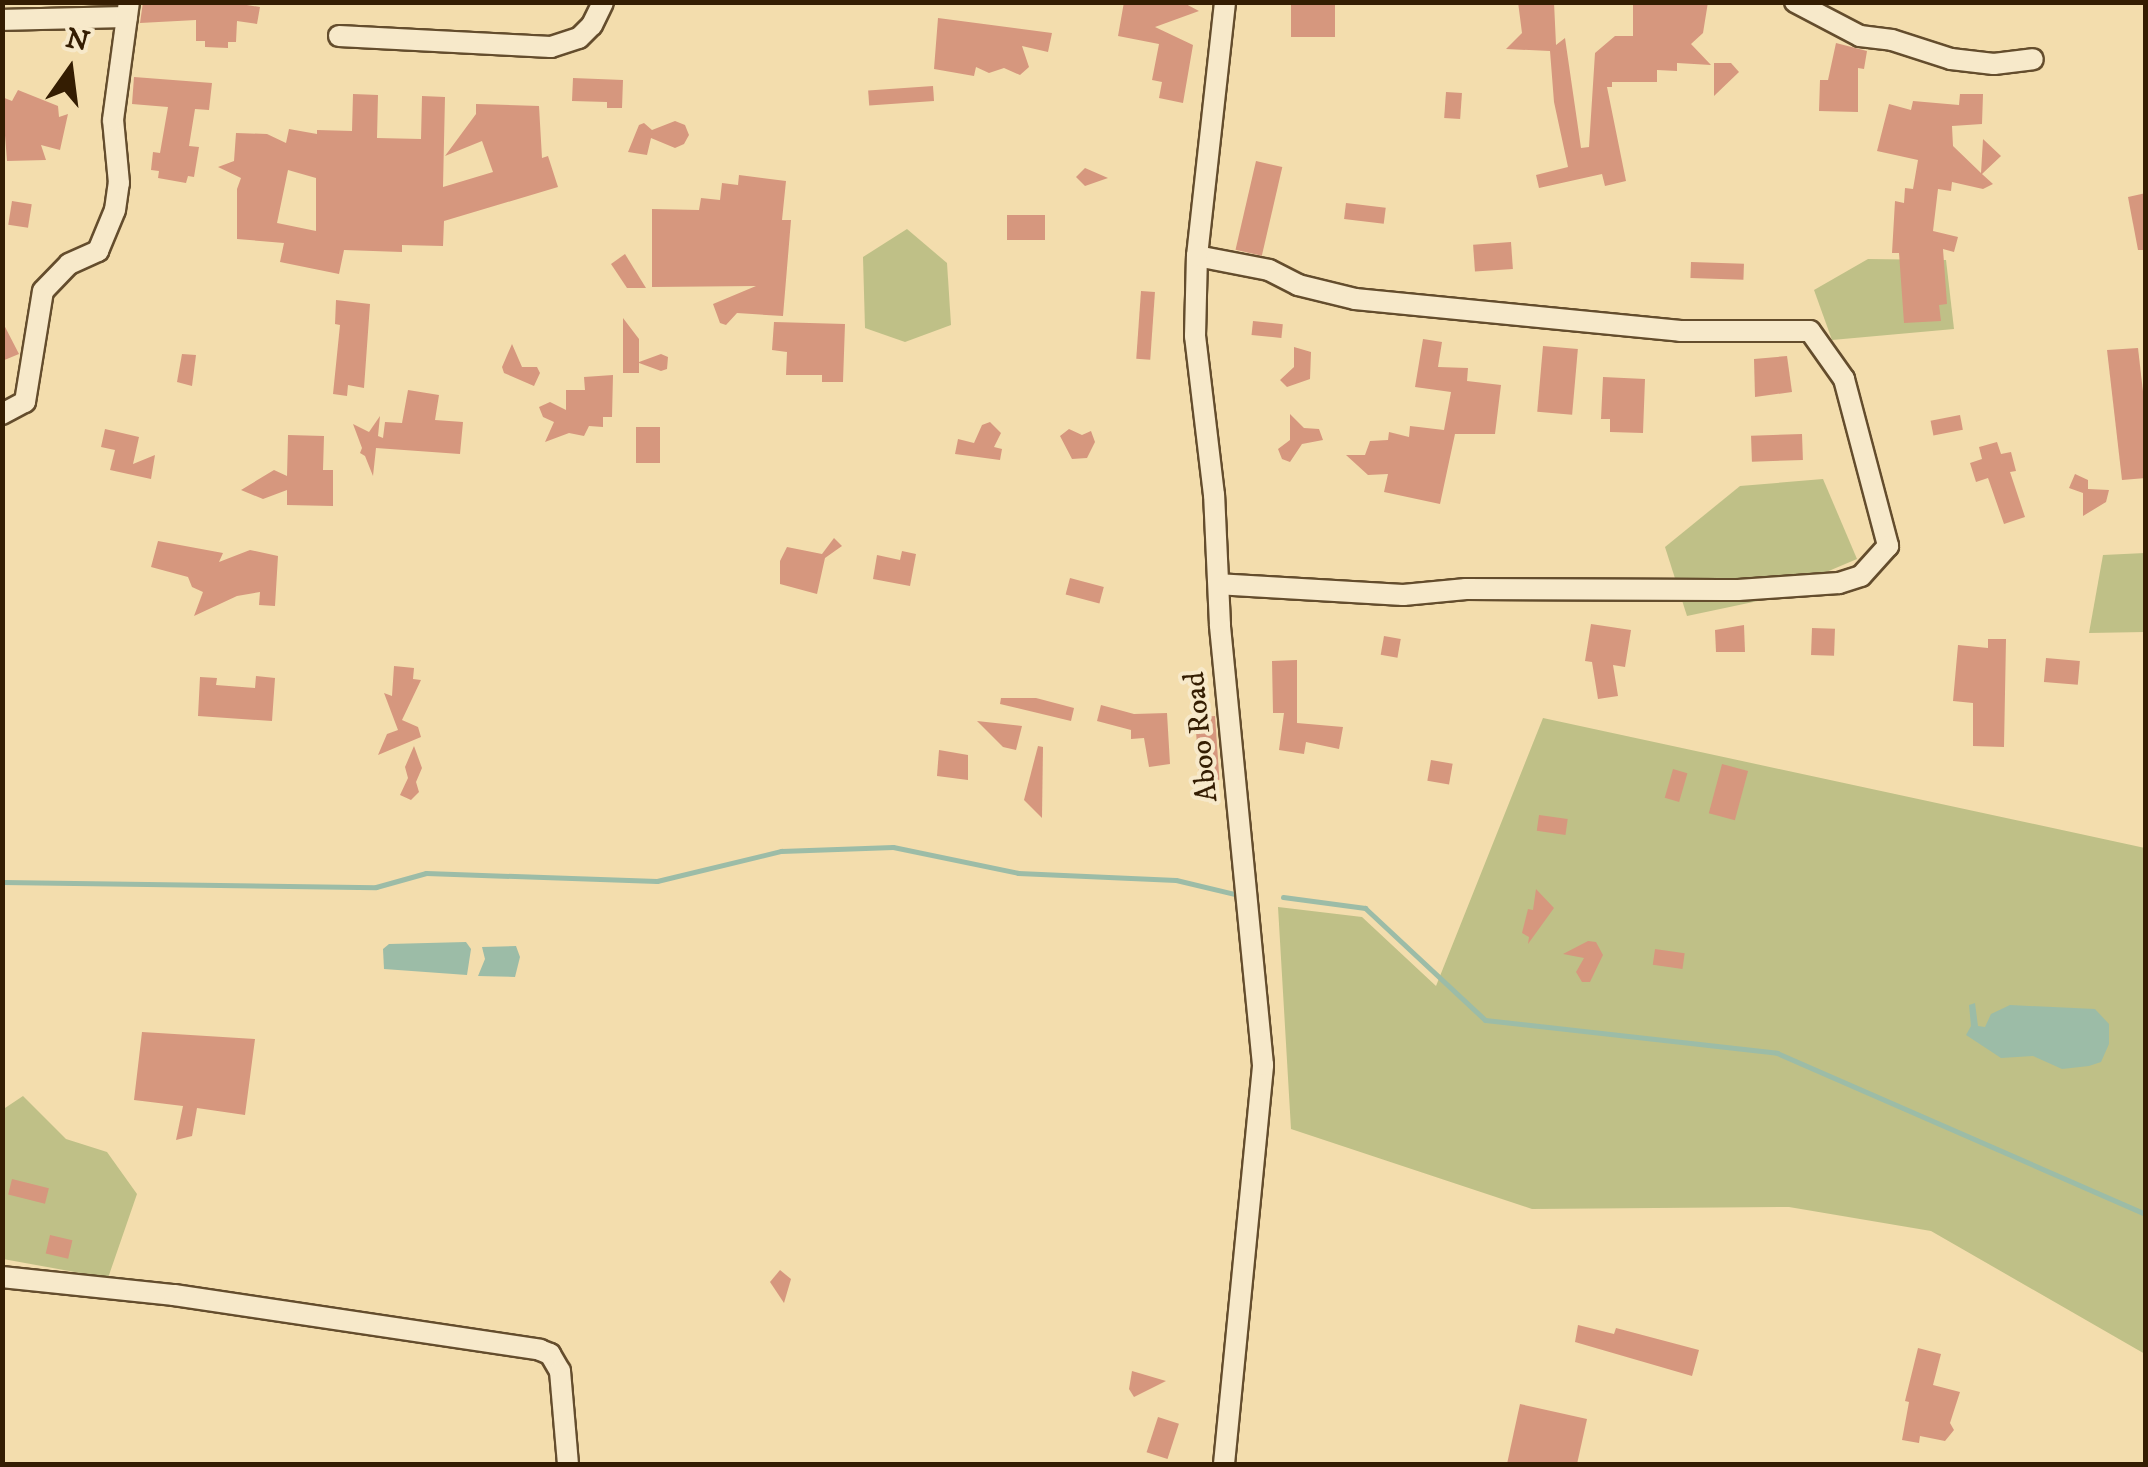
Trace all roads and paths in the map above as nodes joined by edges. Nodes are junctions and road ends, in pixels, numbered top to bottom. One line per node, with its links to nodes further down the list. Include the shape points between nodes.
1 (603, 2): 6 (street, via 579,38 551,47)
2 (1225, 2): 8 (street, Aboo Road)
3 (1795, 2): 7 (street, via 1860,36 1951,58 1994,64)
4 (128, 10): 5 (street); 9 (street, via 113,120 115,210 98,250 70,264 44,291 25,402)
5 (2, 20)
6 (339, 36)
7 (2033, 58)
8 (1198, 256): 10 (street, Aboo Road, via 1195,336); 10 (street, via 1258,267 1355,299 1666,330 1810,331 1844,378 1888,546 1861,576 1839,583 1738,590 1466,589 1403,595)
9 (2, 414)
10 (1220, 584): 13 (street, Aboo Road, via 1263,1041 1263,1099)
11 (2, 1277): 12 (street, via 174,1295 540,1350 560,1372)
12 (568, 1464)
13 (1224, 1464)

